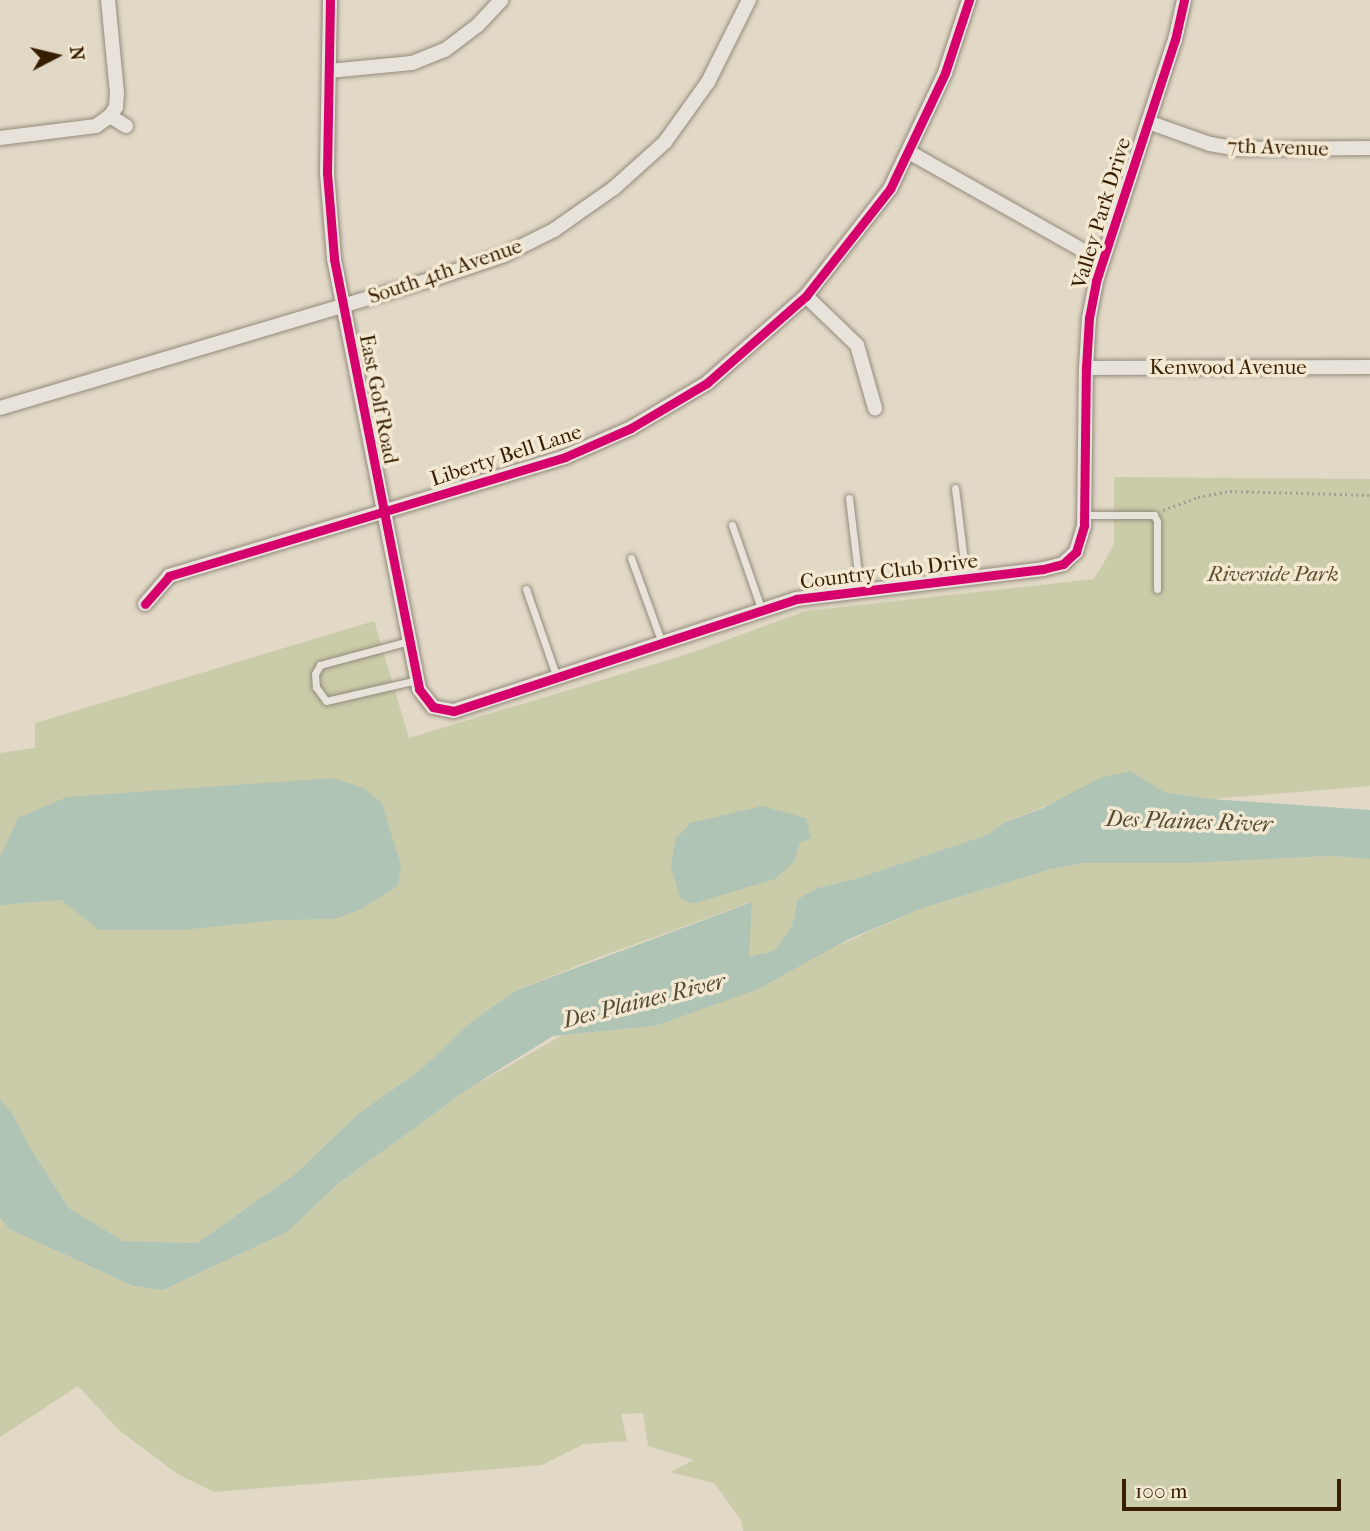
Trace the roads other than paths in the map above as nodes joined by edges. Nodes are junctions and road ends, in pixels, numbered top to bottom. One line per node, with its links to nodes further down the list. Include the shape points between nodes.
1 (108, 0): 8 (street, via 117,93)
2 (330, 0): 7 (street, East Golf Road)
3 (501, 0): 7 (street, via 445,50 412,63)
4 (749, 0): 16 (street, South 4th Avenue, via 708,82 666,142 614,188 554,230 504,255)
5 (969, 0): 13 (street, Liberty Bell Lane, via 945,73)
6 (1184, 0): 9 (street, Valley Park Drive)
7 (329, 71): 16 (street, East Golf Road, via 327,173)
8 (110, 116): 10 (street); 11 (street, via 96,126)
9 (1148, 122): 12 (street, 7th Avenue, via 1238,149); 14 (street, Valley Park Drive)
10 (126, 127)
11 (0, 138)
12 (1370, 148)
13 (909, 152): 14 (street); 15 (street, Liberty Bell Lane, via 890,189)
14 (1102, 261): 18 (street, Valley Park Drive, via 1089,318)
15 (806, 296): 20 (street, via 857,345); 23 (street, Liberty Bell Lane, via 707,383 631,428 565,457)
16 (343, 306): 19 (street, South 4th Avenue); 23 (street, East Golf Road)
17 (1370, 367): 18 (street, Kenwood Avenue)
18 (1086, 368): 24 (street, Valley Park Drive)
19 (0, 408)
20 (875, 408)
21 (955, 488): 27 (lane)
22 (849, 498): 30 (lane)
23 (384, 512): 31 (street, Liberty Bell Lane, via 169,576); 33 (street, East Golf Road)
24 (1084, 520): 27 (street, Country Club Drive, via 1076,552 1063,564); 29 (lane, via 1154,515)
25 (732, 526): 32 (lane)
26 (631, 558): 34 (lane)
27 (966, 578): 30 (street, Country Club Drive)
28 (526, 589): 35 (lane)
29 (1157, 589)
30 (860, 590): 32 (street, Country Club Drive, via 796,600)
31 (145, 604)
32 (762, 612): 34 (street, Country Club Drive)
33 (410, 640): 36 (street, East Golf Road); 36 (lane, via 320,665 316,687 326,701)
34 (662, 645): 35 (street, Country Club Drive)
35 (557, 679): 37 (street, Country Club Drive)
36 (417, 680): 37 (street, East Golf Road, via 426,701 442,711)
37 (519, 691)

